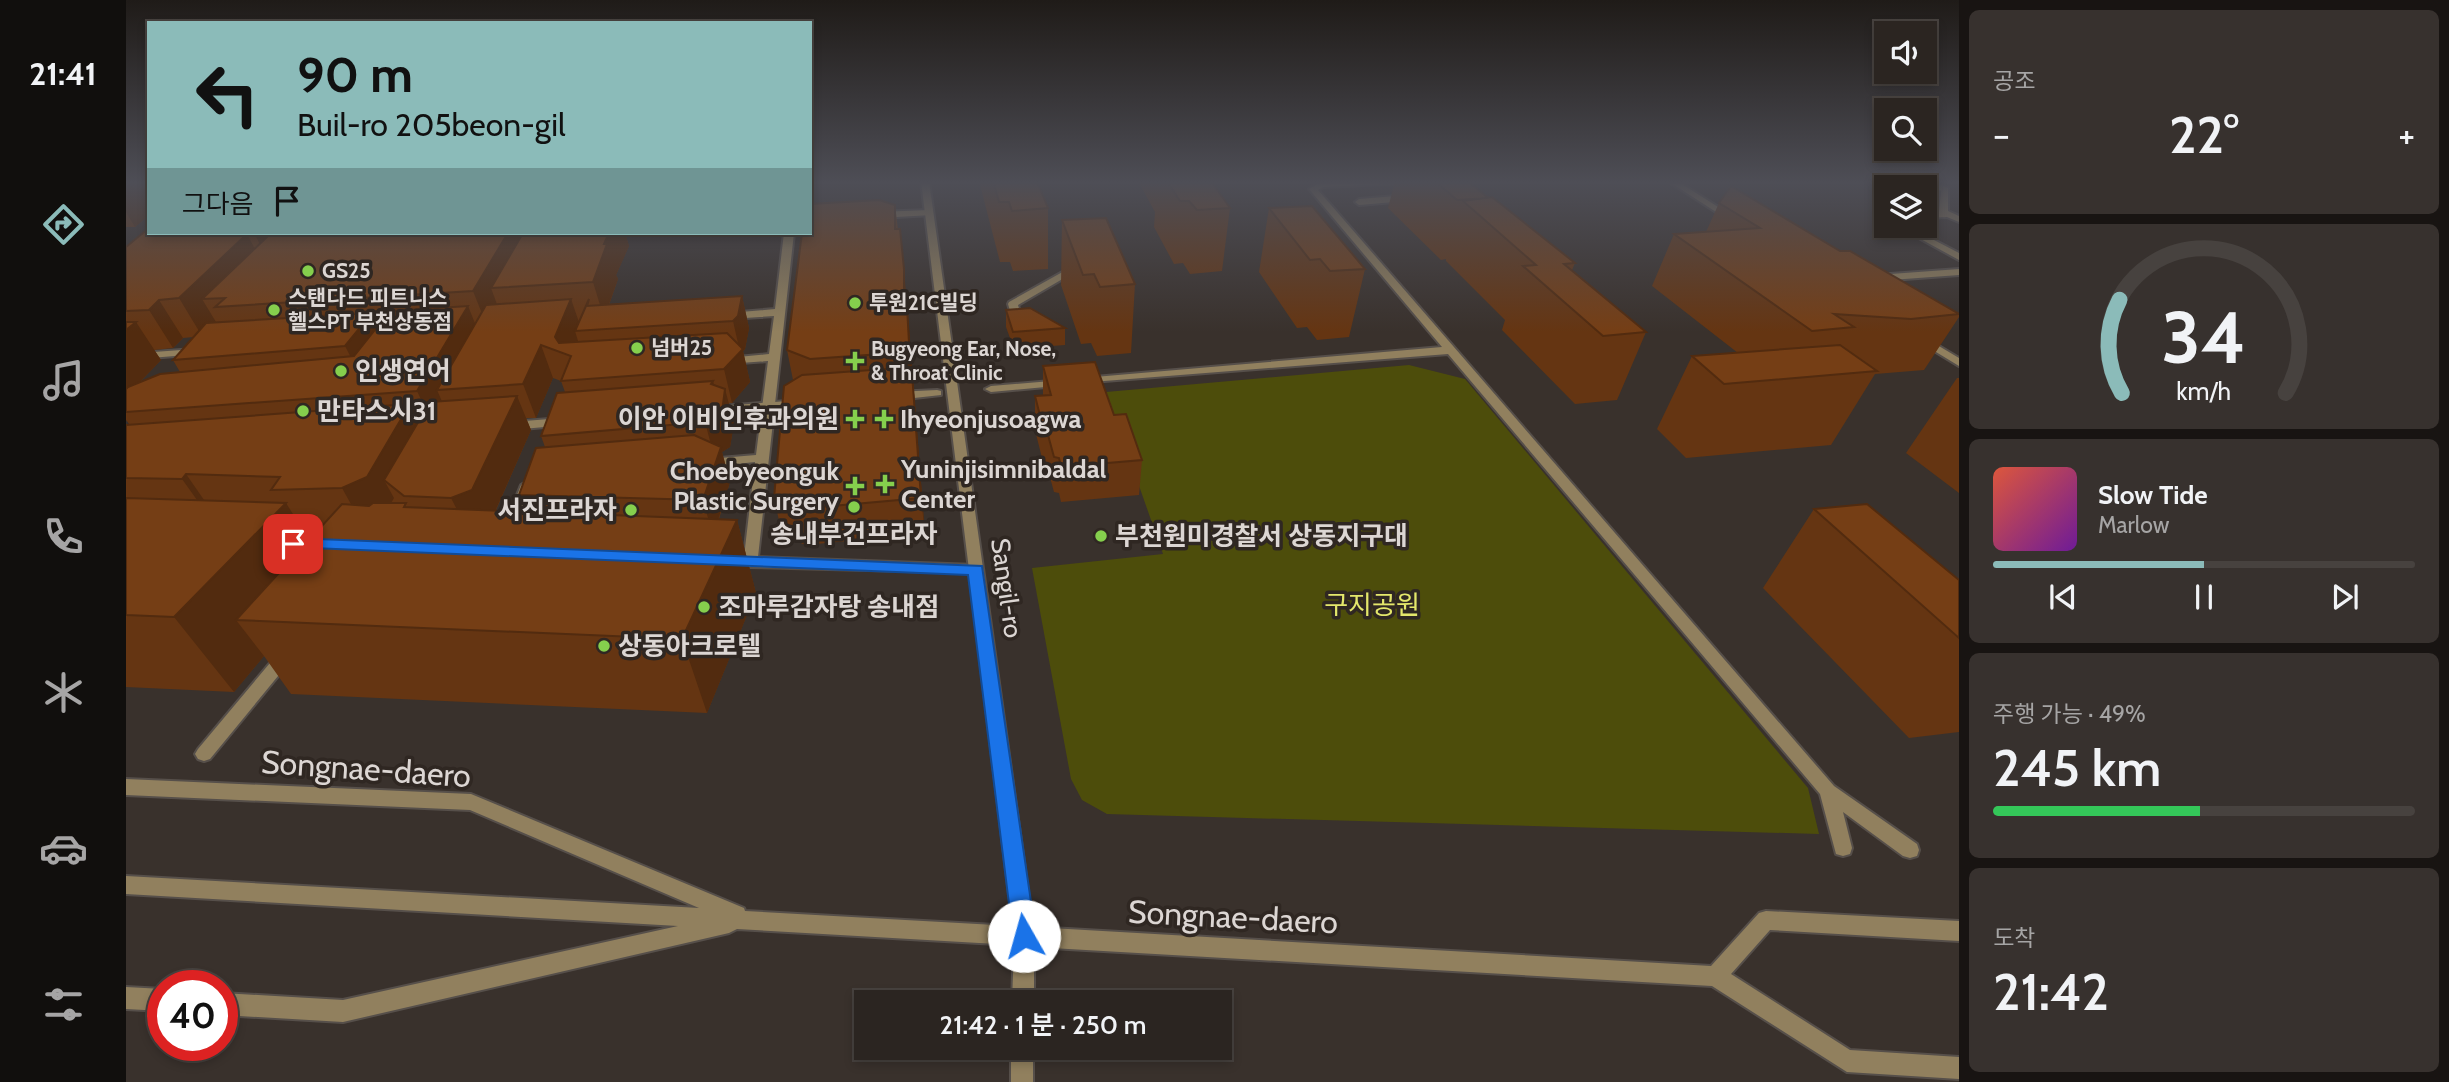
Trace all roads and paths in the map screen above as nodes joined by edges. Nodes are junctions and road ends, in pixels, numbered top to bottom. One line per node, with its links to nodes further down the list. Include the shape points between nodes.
1 (931, 231): 35 (street, Sangil-ro)
2 (1349, 231): 15 (street)
3 (789, 235): 11 (street)
4 (1924, 238): 6 (street)
5 (1959, 247): 6 (street)
6 (1943, 248): 7 (street)
7 (1959, 257)
8 (1082, 265): 13 (street, via 1013,304)
9 (1959, 272): 10 (street)
10 (1869, 278)
11 (780, 312): 12 (street); 17 (street)
12 (713, 317)
13 (1017, 319)
14 (1909, 331): 19 (street)
15 (1451, 350): 21 (street); 39 (street)
16 (126, 357): 20 (street, via 205,348)
17 (775, 357): 18 (street); 25 (street)
18 (708, 362)
19 (1959, 363)
20 (181, 369)
21 (991, 389)
22 (937, 393): 23 (street)
23 (885, 397)
24 (807, 403): 25 (street)
25 (769, 406): 26 (street); 29 (street)
26 (700, 411)
27 (576, 421): 28 (street)
28 (494, 427)
29 (762, 458): 30 (street); 34 (street)
30 (694, 465)
31 (543, 478): 32 (street, via 530,480)
32 (506, 540)
33 (709, 560): 34 (street)
34 (750, 562): 35 (street)
35 (976, 570): 45 (street, Sangil-ro)
36 (299, 640): 37 (street)
37 (204, 754)
38 (126, 788): 43 (street, Songnae-daero, via 471,803)
39 (1828, 791): 40 (street); 41 (street)
40 (1843, 848)
41 (1910, 850)
42 (126, 885): 43 (street, Songnae-daero)
43 (748, 920): 45 (street, Songnae-daero); 50 (street, Songnae-daero, via 343,1011)
44 (1959, 931): 46 (street, via 1766,919)
45 (1024, 936): 46 (street, Songnae-daero); 47 (street, Sangil-ro)
46 (1715, 976): 52 (street, Songnae-daero, via 1847,1061)
47 (1023, 990)
48 (126, 998): 49 (street)
49 (147, 999)
50 (238, 1005)
51 (1022, 1060): 53 (street)
52 (1959, 1068)
53 (1022, 1082)

